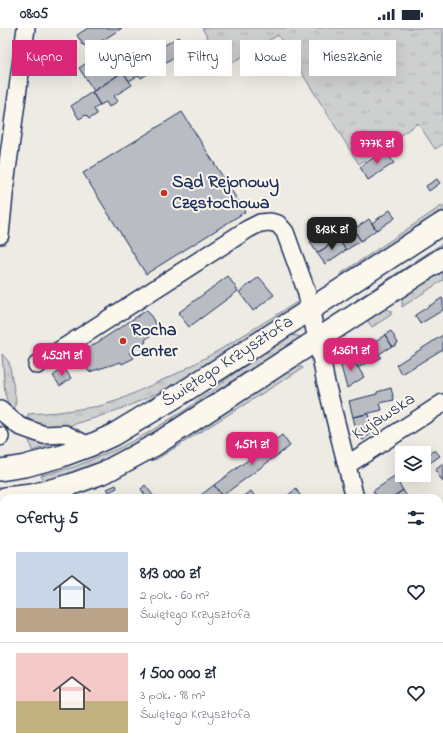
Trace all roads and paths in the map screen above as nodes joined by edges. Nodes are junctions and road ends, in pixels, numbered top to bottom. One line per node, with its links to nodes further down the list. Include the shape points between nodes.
1 (26, 28): 3 (street)
2 (443, 223): 5 (main road, Świętego Krzysztofa)
3 (0, 236)
4 (443, 258): 6 (main road, Świętego Krzysztofa)
5 (310, 309): 6 (street); 7 (street, via 306,290 285,232 278,224 260,223); 10 (main road, Świętego Krzysztofa, via 179,395 113,435)
6 (317, 340): 11 (street); 13 (main road, Świętego Krzysztofa, via 155,445 105,472)
7 (37, 365)
8 (443, 403): 11 (street, Kujawska)
9 (0, 410): 10 (street, via 20,426 44,435 65,434)
10 (89, 446): 12 (main road, Świętego Krzysztofa, via 25,466)
11 (347, 465): 14 (street)
12 (0, 470)
13 (36, 494)
14 (353, 494)

